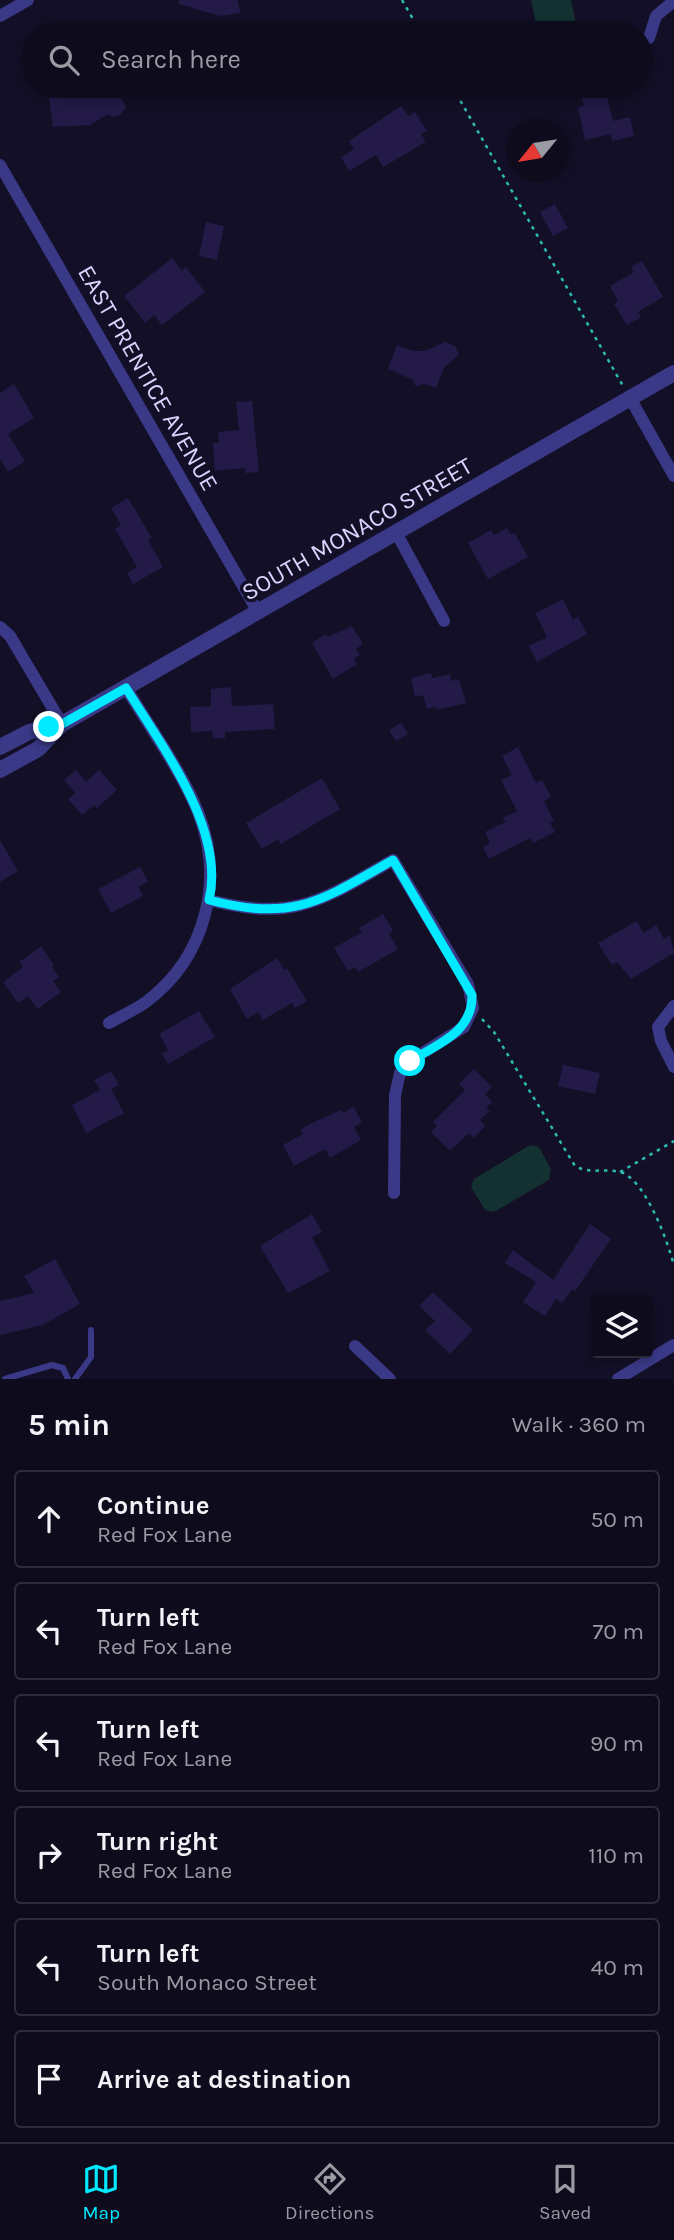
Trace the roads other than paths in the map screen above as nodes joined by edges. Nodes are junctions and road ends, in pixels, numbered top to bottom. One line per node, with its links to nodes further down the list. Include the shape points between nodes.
1 (29, 0): 3 (street)
2 (674, 1): 4 (street, via 656,16)
3 (0, 16)
4 (653, 25)
5 (0, 165): 10 (street, EAST PRENTICE AVENUE)
6 (674, 373): 7 (street, SOUTH MONACO STREET)
7 (630, 398): 8 (street); 9 (street, SOUTH MONACO STREET)
8 (674, 475)
9 (397, 534): 10 (street, SOUTH MONACO STREET); 11 (street)
10 (258, 612): 13 (street, SOUTH MONACO STREET)
11 (444, 621)
12 (0, 627): 14 (street, via 10,636)
13 (126, 688): 14 (street, SOUTH MONACO STREET); 17 (street, via 198,810 210,850)
14 (62, 724): 15 (street, SOUTH MONACO STREET, via 29,732); 16 (street, SOUTH MONACO STREET, via 38,748)
15 (0, 747)
16 (0, 770)
17 (209, 900): 19 (street, via 191,951 173,977 146,1003); 21 (street, via 257,910 302,906 393,860 468,984 472,1008 456,1033 410,1061 400,1073 395,1095)
18 (674, 1006): 20 (street, via 657,1027)
19 (109, 1023)
20 (674, 1067)
21 (394, 1193)
22 (91, 1330): 27 (lane, via 91,1357)
23 (674, 1345): 29 (street)
24 (355, 1346): 28 (street)
25 (5, 1379): 26 (lane, via 52,1365 63,1368)
26 (68, 1379)
27 (75, 1379)
28 (390, 1379)
29 (618, 1379)

